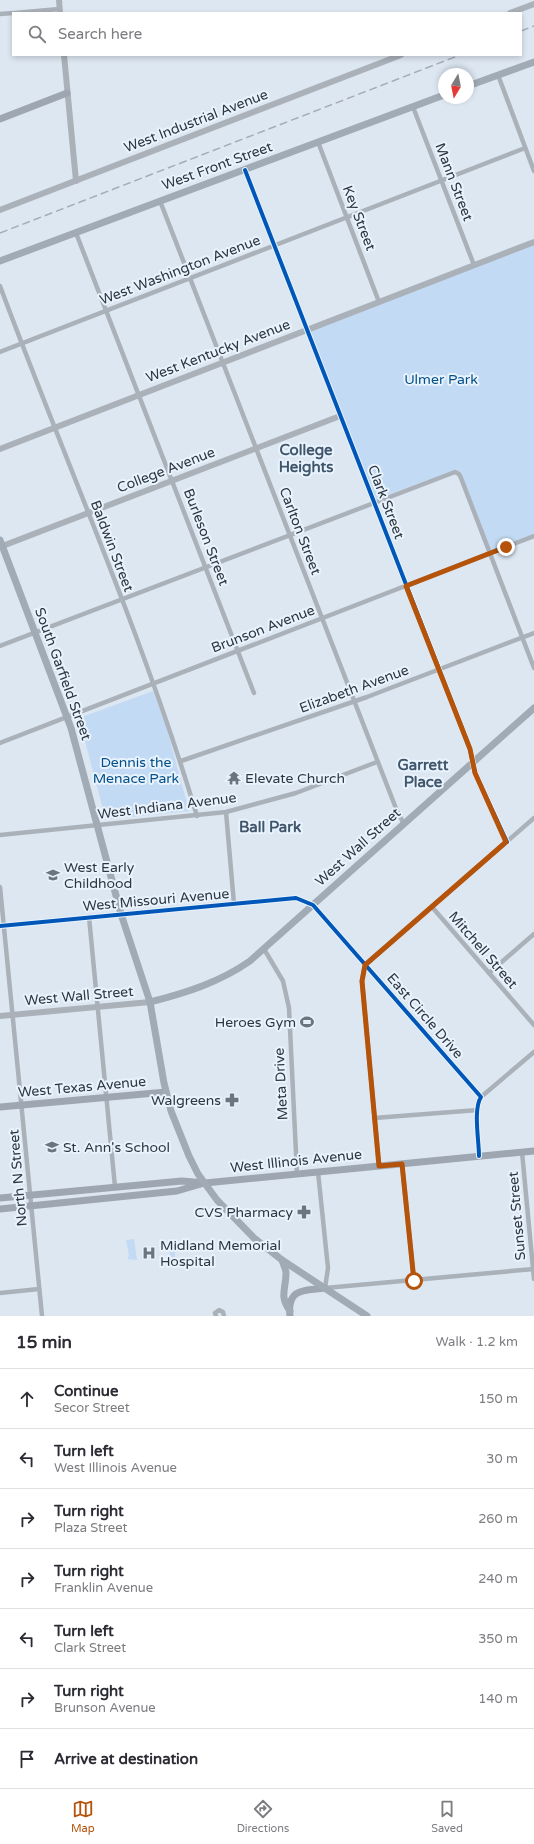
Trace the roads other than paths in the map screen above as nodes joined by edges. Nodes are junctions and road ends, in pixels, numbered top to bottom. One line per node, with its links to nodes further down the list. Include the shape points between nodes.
1 (59, 0): 3 (street)
2 (534, 4): 5 (street)
3 (60, 11): 4 (street)
4 (36, 12)
5 (513, 12)
6 (12, 13): 7 (street)
7 (0, 16)
8 (64, 56): 13 (street)
9 (398, 56): 22 (street, West Industrial Avenue)
10 (534, 62): 11 (main road)
11 (498, 75): 12 (main road); 18 (street)
12 (474, 84)
13 (68, 93): 16 (main road); 22 (street)
14 (438, 97): 15 (main road, West Front Street)
15 (413, 107): 17 (main road, West Front Street); 21 (street, Mann Street)
16 (0, 119)
17 (318, 142): 19 (main road, West Front Street); 25 (street, Key Street)
18 (525, 148): 20 (street); 21 (street, West Washington Avenue)
19 (244, 170): 23 (main road, West Front Street); 28 (street, Clark Street)
20 (534, 171)
21 (442, 180): 25 (street, West Washington Avenue); 30 (street, Mann Street)
22 (76, 181): 24 (street, West Industrial Avenue)
23 (160, 201): 26 (main road, West Front Street); 31 (street, Carlton Street)
24 (0, 210)
25 (347, 217): 28 (street, West Washington Avenue); 33 (street, Key Street)
26 (76, 233): 29 (main road, West Front Street); 34 (street, Burleson Street)
27 (534, 242): 30 (street, West Kentucky Avenue)
28 (274, 246): 31 (street, West Washington Avenue); 35 (street, Clark Street)
29 (0, 261)
30 (474, 265): 33 (street, West Kentucky Avenue)
31 (190, 278): 34 (street, West Washington Avenue); 38 (street, Carlton Street)
32 (0, 286): 36 (street, Baldwin Street)
33 (379, 302): 35 (street, West Kentucky Avenue)
34 (106, 311): 36 (street, West Washington Avenue); 39 (street, Burleson Street)
35 (307, 330): 38 (street, West Kentucky Avenue); 40 (street, Clark Street)
36 (22, 343): 37 (street, West Washington Avenue); 41 (street, Baldwin Street)
37 (0, 352)
38 (222, 362): 39 (street, West Kentucky Avenue); 43 (street, Carlton Street)
39 (138, 395): 41 (street, West Kentucky Avenue); 44 (street, Burleson Street)
40 (340, 416): 43 (street, College Avenue); 45 (street, Clark Street)
41 (55, 427): 42 (street, West Kentucky Avenue); 46 (street, Baldwin Street)
42 (0, 448)
43 (256, 448): 44 (street, College Avenue); 47 (street, Carlton Street)
44 (172, 481): 46 (street, College Avenue); 51 (street, Burleson Street)
45 (374, 502): 47 (street); 50 (street, via 456,472 461,478); 52 (street, Clark Street)
46 (88, 514): 49 (street, College Avenue); 53 (street, Baldwin Street)
47 (289, 534): 51 (street); 54 (street, Carlton Street)
48 (534, 536): 50 (street, Brunson Avenue)
49 (1, 545): 55 (main road, South Garfield Street)
50 (489, 553): 52 (street, Brunson Avenue); 57 (street)
51 (205, 567): 53 (street); 59 (street, Burleson Street)
52 (406, 586): 54 (street, Brunson Avenue); 61 (street, Clark Street)
53 (122, 600): 55 (street); 62 (street, Baldwin Street)
54 (322, 618): 59 (street, Brunson Avenue); 64 (street, Carlton Street)
55 (35, 633): 58 (street); 66 (main road, South Garfield Street)
56 (534, 633): 57 (street, Elizabeth Avenue)
57 (522, 638): 60 (street); 61 (street, Elizabeth Avenue)
58 (0, 646)
59 (238, 651): 62 (street, Brunson Avenue); 63 (street, Burleson Street)
60 (534, 668)
61 (439, 670): 64 (street, Elizabeth Avenue); 70 (street, Clark Street)
62 (154, 684): 66 (street, Brunson Avenue); 68 (street, Baldwin Street)
63 (254, 693)
64 (354, 702): 68 (street, Elizabeth Avenue); 69 (street, Carlton Street)
65 (534, 708): 70 (main road, West Wall Street)
66 (67, 717): 67 (street, Brunson Avenue); 75 (main road, South Garfield Street)
67 (0, 743)
68 (181, 762): 72 (street, Baldwin Street)
69 (377, 762): 71 (street, West Indiana Avenue, via 296,793); 74 (street, Carlton Street, via 396,811)
70 (473, 763): 74 (main road, West Wall Street); 77 (street, Clark Street, via 475,773)
71 (226, 812): 72 (street, West Indiana Avenue); 79 (street)
72 (197, 816): 75 (street, West Indiana Avenue)
73 (534, 818): 77 (street)
74 (404, 824): 80 (main road, West Wall Street)
75 (98, 826): 76 (street, West Indiana Avenue); 82 (main road, South Garfield Street)
76 (0, 835)
77 (506, 842): 81 (street)
78 (0, 887): 84 (street, North N Street)
79 (234, 904): 80 (street, West Missouri Avenue, via 296,898); 82 (street, West Missouri Avenue)
80 (314, 905): 86 (main road, West Wall Street); 87 (street, East Circle Drive)
81 (432, 907): 87 (street); 88 (street, Mitchell Street)
82 (121, 914): 83 (street, West Missouri Avenue); 89 (main road, South Garfield Street)
83 (89, 917): 84 (street, West Missouri Avenue); 90 (street)
84 (2, 925): 91 (street, North N Street)
85 (534, 934): 88 (street)
86 (264, 949): 89 (main road, West Wall Street, via 229,975 195,989); 108 (street, Meta Drive, via 283,981 289,1008)
87 (365, 965): 96 (street, East Circle Drive); 101 (street, via 362,981)
88 (489, 973): 93 (street, Mitchell Street)
89 (150, 1002): 90 (street, West Wall Street); 95 (main road, South Garfield Street)
90 (97, 1007): 91 (street, West Wall Street); 97 (street)
91 (12, 1015): 92 (street, West Wall Street); 98 (street, North N Street)
92 (0, 1016)
93 (534, 1025)
94 (534, 1052): 96 (street)
95 (166, 1092): 97 (main road, West Texas Avenue); 109 (main road, South Garfield Street, via 183,1143)
96 (481, 1097): 100 (street, via 478,1101)
97 (107, 1098): 98 (main road, West Texas Avenue); 110 (street)
98 (22, 1105): 99 (main road, West Texas Avenue); 111 (street, North N Street)
99 (0, 1107)
100 (478, 1110): 101 (street); 104 (street)
101 (374, 1118): 106 (street)
102 (534, 1150): 103 (main road, West Illinois Avenue)
103 (522, 1152): 104 (main road, West Illinois Avenue); 116 (street, Sunset Street)
104 (479, 1156): 105 (main road, West Illinois Avenue)
105 (402, 1164): 106 (main road, West Illinois Avenue); 118 (street)
106 (379, 1166): 107 (main road, West Illinois Avenue)
107 (318, 1172): 108 (main road, West Illinois Avenue); 119 (street, via 328,1268)
108 (297, 1174): 109 (main road, West Illinois Avenue)
109 (205, 1183): 110 (main road, West Illinois Avenue, via 182,1181); 113 (main road, West Illinois Avenue, via 177,1191); 115 (main road, South Garfield Street, via 237,1222)
110 (115, 1187): 111 (main road, West Illinois Avenue)
111 (30, 1195): 112 (main road, West Illinois Avenue); 113 (street, North N Street)
112 (0, 1198)
113 (31, 1206): 114 (main road, West Illinois Avenue); 120 (street, North N Street)
114 (0, 1209)
115 (282, 1260): 119 (main road, South Garfield Street); 122 (main road, via 286,1272 284,1302)
116 (534, 1269): 117 (street, Sunset Street); 118 (street)
117 (534, 1279)
118 (414, 1281): 119 (street)
119 (325, 1288): 122 (main road, via 296,1293 291,1299); 126 (main road, South Garfield Street)
120 (39, 1289): 121 (street); 123 (street, North N Street)
121 (0, 1293)
122 (290, 1313)
123 (42, 1316)
124 (216, 1316): 125 (street, via 215,1313 219,1310)
125 (224, 1316)
126 (367, 1316)

